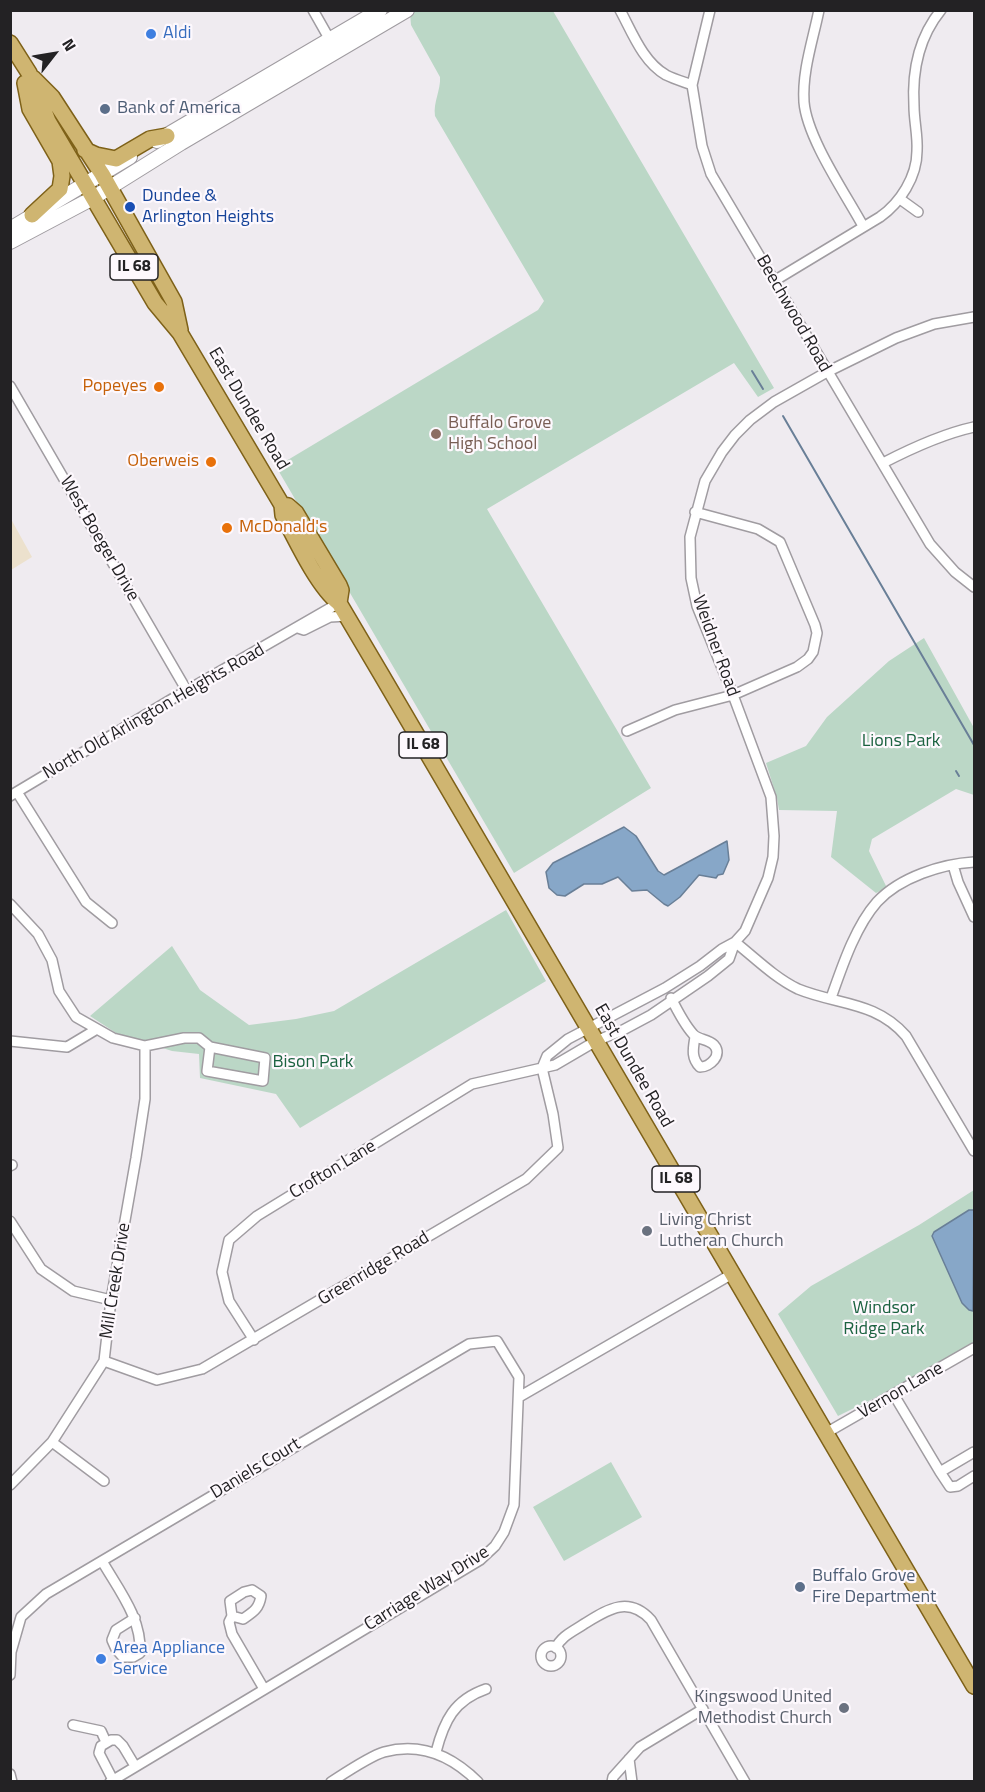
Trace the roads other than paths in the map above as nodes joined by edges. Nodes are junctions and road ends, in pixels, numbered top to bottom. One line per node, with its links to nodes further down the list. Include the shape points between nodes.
1 (313, 10): 8 (street)
2 (380, 10): 8 (main road)
3 (407, 10): 15 (main road)
4 (620, 10): 12 (street, via 644,54 664,74)
5 (710, 10): 12 (street, Beechwood Road)
6 (819, 10): 21 (street, via 804,102 811,132)
7 (941, 10): 18 (street, via 926,32 914,75 918,154)
8 (330, 40): 13 (main road)
9 (10, 43): 10 (main road, IL 68)
10 (20, 59): 11 (main road, IL 68); 20 (main road, via 30,108 60,161 62,176 60,189)
11 (28, 73): 14 (main road, IL 68, via 52,97); 16 (main road, IL 68, via 48,121)
12 (692, 85): 24 (street, Beechwood Road, via 711,174)
13 (167, 136): 14 (main road, via 150,139 116,159); 15 (main road)
14 (86, 150): 15 (main road, IL 68)
15 (106, 181): 16 (main road); 17 (main road); 26 (main road, East Dundee Road / IL 68, via 174,303)
16 (85, 184): 17 (main road, East Dundee Road / IL 68); 20 (main road)
17 (93, 198): 23 (main road); 26 (main road, East Dundee Road / IL 68, via 154,303)
18 (900, 199): 19 (street); 21 (street)
19 (918, 212)
20 (32, 215): 22 (main road)
21 (863, 226): 24 (street)
22 (10, 229)
23 (10, 242)
24 (774, 281): 27 (street, Beechwood Road)
25 (975, 317): 27 (street, Weidner Road, via 934,324 896,338)
26 (180, 333): 33 (main road, East Dundee Road / IL 68, via 282,505 283,515 327,592)
27 (826, 372): 30 (street, Beechwood Road); 31 (street, Weidner Road, via 774,402 735,435 705,481)
28 (10, 386): 35 (street, West Boeger Drive)
29 (975, 427): 30 (street, via 920,444)
30 (883, 463): 32 (street, Beechwood Road, via 930,544)
31 (695, 512): 36 (street, Weidner Road, via 689,562 697,606); 36 (street, via 758,529 780,542 817,633 813,652 803,663)
32 (975, 587)
33 (343, 610): 34 (street, North Old Arlington Heights Road); 34 (street, North Old Arlington Heights Road, via 304,630); 49 (main road, East Dundee Road / IL 68)
34 (298, 628): 35 (street, North Old Arlington Heights Road)
35 (187, 691): 38 (street, North Old Arlington Heights Road)
36 (733, 695): 37 (street, via 675,710); 44 (street, Weidner Road, via 771,797 774,836 768,878 745,931)
37 (627, 731)
38 (14, 794): 43 (street, via 86,902)
39 (975, 862): 40 (street)
40 (953, 865): 42 (street); 46 (street, via 909,879 877,902 843,964)
41 (10, 904): 48 (street, via 38,934 52,960 59,991 76,1017)
42 (975, 917)
43 (112, 923)
44 (735, 942): 45 (street, Weidner Road); 46 (street, via 792,986); 47 (street, Weidner Road, via 729,959)
45 (665, 988): 47 (street); 49 (street, Weidner Road)
46 (831, 998): 55 (street, via 876,1012 896,1024)
47 (672, 1001): 49 (street, Weidner Road, via 623,1030); 50 (street)
48 (97, 1029): 51 (street, via 67,1047); 52 (street, via 113,1038)
49 (592, 1034): 54 (street, Crofton Lane, via 555,1065); 54 (street, via 568,1039 548,1056); 57 (main road, East Dundee Road / IL 68)
50 (695, 1037)
51 (10, 1041)
52 (145, 1046): 53 (street, via 199,1038); 58 (street, Mill Creek Drive, via 143,1111)
53 (210, 1047): 53 (street, via 265,1058 263,1081 207,1071)
54 (542, 1068): 59 (street, Greenridge Road, via 558,1148 526,1179); 59 (street, Crofton Lane, via 472,1084 257,1216 229,1240 222,1272 229,1301)
55 (975, 1150)
56 (10, 1221): 58 (street, via 41,1269 73,1291)
57 (732, 1274): 63 (street); 64 (main road, East Dundee Road / IL 68)
58 (111, 1300): 61 (street, Mill Creek Drive)
59 (254, 1340): 61 (street, Greenridge Road, via 202,1369 157,1380)
60 (975, 1348): 62 (street, Vernon Lane)
61 (104, 1361): 65 (street, Mill Creek Drive)
62 (894, 1395): 64 (street, Vernon Lane); 67 (street)
63 (519, 1397): 71 (street, Daniels Court, via 519,1377 496,1341 469,1344); 77 (street, Carriage Way Drive, via 514,1505 495,1546 480,1560)
64 (826, 1433): 76 (main road, East Dundee Road / IL 68)
65 (52, 1442): 69 (street); 70 (street, Mill Creek Drive)
66 (975, 1452): 67 (street)
67 (940, 1472): 68 (street, via 950,1487)
68 (975, 1476)
69 (104, 1481)
70 (10, 1485)
71 (102, 1561): 73 (street); 75 (street, Daniels Court, via 46,1593 21,1617 11,1652)
72 (232, 1616): 77 (street, via 232,1634)
73 (135, 1618)
74 (556, 1648): 79 (street, via 564,1637 607,1611 616,1607 635,1608 651,1620)
75 (10, 1675)
76 (975, 1686)
77 (264, 1689): 84 (street, Carriage Way Drive)
78 (486, 1689): 82 (street, via 463,1700 452,1711)
79 (703, 1709): 83 (street, via 640,1747); 92 (street)
80 (73, 1725): 81 (street, via 100,1731)
81 (106, 1742): 84 (street, via 119,1743); 86 (street, via 99,1753)
82 (436, 1752): 88 (street, via 414,1748 383,1752); 89 (street, via 468,1771)
83 (629, 1759): 90 (street); 91 (street)
84 (135, 1766): 86 (street, Carriage Way Drive)
85 (10, 1774): 87 (street)
86 (111, 1780)
87 (12, 1782)
88 (330, 1782)
89 (478, 1782)
90 (612, 1782)
91 (632, 1782)
92 (745, 1782)

